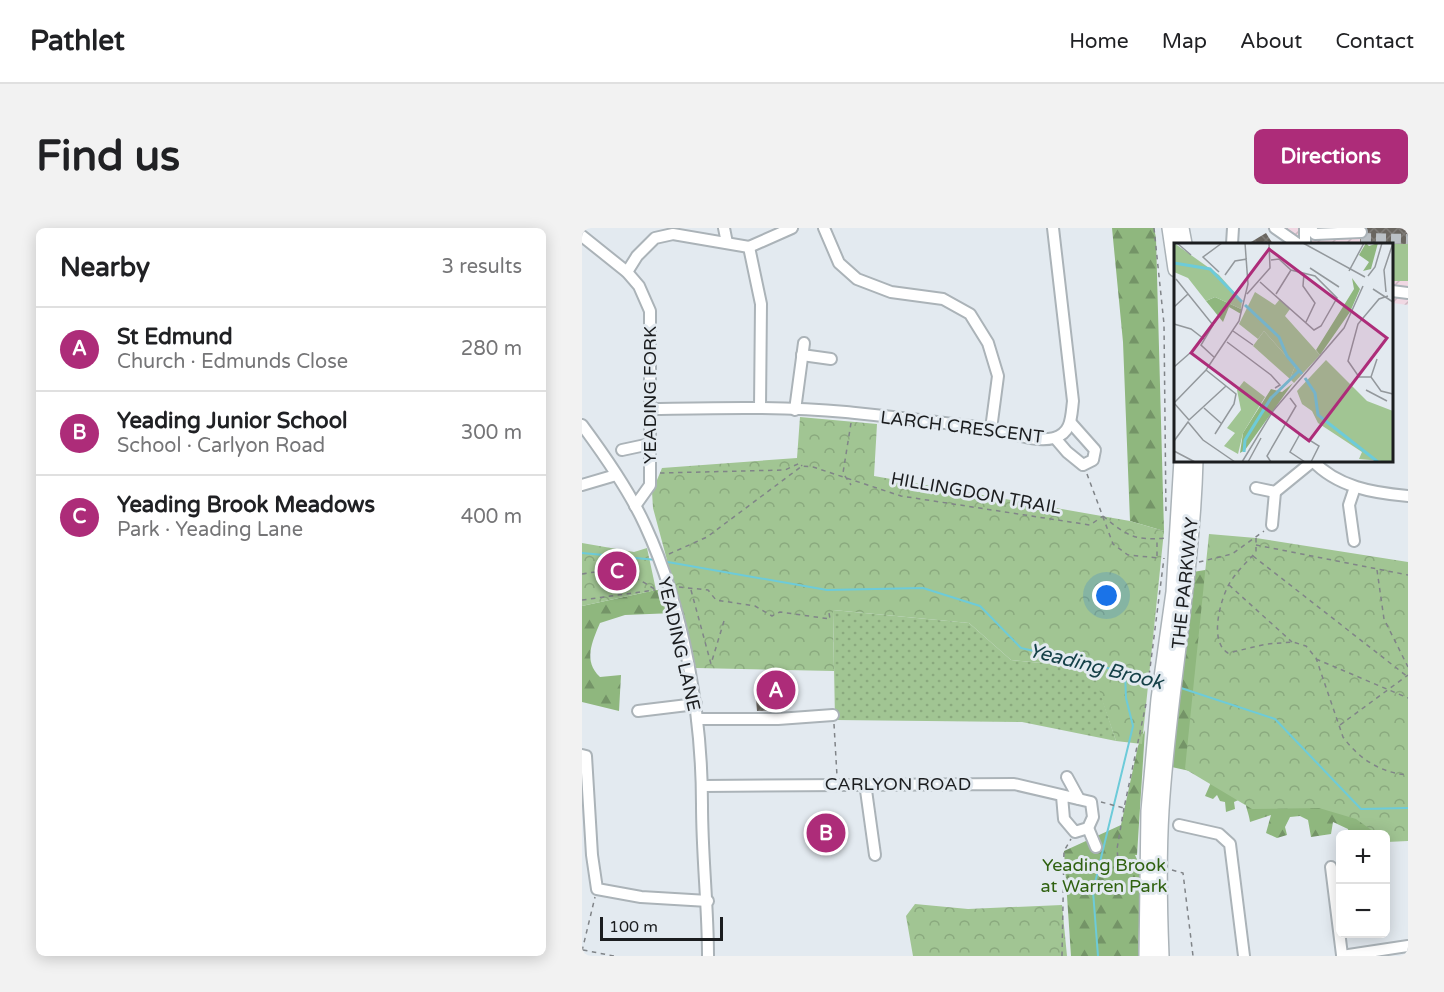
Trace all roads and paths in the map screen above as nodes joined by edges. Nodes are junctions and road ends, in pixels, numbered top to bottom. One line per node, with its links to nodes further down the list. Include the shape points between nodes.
1 (724, 228): 13 (street)
2 (792, 228): 17 (street)
3 (824, 228): 33 (street, via 839,263 857,279 891,292 944,299 970,314 988,343 998,376)
4 (1053, 228): 31 (street, LARCH CRESCENT, via 1073,401)
5 (1154, 228): 54 (path, via 1164,324)
6 (1170, 228): 18 (highway)
7 (1181, 228): 14 (highway)
8 (1233, 228): 15 (street)
9 (1275, 228): 16 (street)
10 (1310, 230): 11 (street)
11 (1360, 235)
12 (582, 236): 19 (street, YEADING FORK)
13 (727, 243): 17 (street); 19 (street, via 673,234 655,238)
14 (1184, 243)
15 (1232, 243)
16 (1297, 243)
17 (749, 247): 27 (street, via 761,304)
18 (1174, 255)
19 (627, 272): 28 (street, YEADING FORK, via 639,286 650,311)
20 (1393, 285): 21 (street)
21 (1408, 286)
22 (1393, 291): 23 (street)
23 (1408, 293)
24 (804, 343): 25 (street)
25 (802, 355): 26 (street); 29 (street)
26 (831, 358)
27 (760, 407): 28 (street, LARCH CRESCENT); 29 (street, LARCH CRESCENT)
28 (651, 409): 35 (street, YEADING FORK)
29 (795, 410): 30 (street, LARCH CRESCENT)
30 (852, 413): 33 (street, LARCH CRESCENT); 45 (path)
31 (1071, 423): 34 (street, LARCH CRESCENT); 41 (street, via 1095,450 1093,460)
32 (582, 425): 44 (street, YEADING LANE)
33 (991, 429): 34 (street, LARCH CRESCENT)
34 (1056, 438): 41 (street)
35 (650, 444): 36 (street); 43 (street, YEADING FORK)
36 (622, 450)
37 (1182, 462): 77 (highway, THE PARKWAY, via 1174,592)
38 (1195, 462): 77 (highway, THE PARKWAY, via 1191,540)
39 (1311, 462): 50 (street)
40 (1313, 462): 48 (street)
41 (1083, 465): 53 (path)
42 (802, 466): 43 (path, via 800,463 785,470); 45 (path, HILLINGDON TRAIL); 63 (path, via 707,537)
43 (650, 473): 52 (street, YEADING FORK, via 650,485)
44 (616, 476): 46 (street); 52 (street, YEADING LANE)
45 (844, 477): 47 (path); 53 (path, HILLINGDON TRAIL, via 902,496 982,509 1090,525)
46 (582, 485)
47 (851, 485)
48 (1354, 487): 51 (street, via 1376,494); 58 (street, via 1349,505)
49 (1256, 488): 50 (street)
50 (1275, 492): 55 (street)
51 (1408, 496)
52 (635, 506): 63 (street, YEADING LANE)
53 (1103, 516): 57 (path, via 1125,535); 57 (path, via 1113,544 1128,555 1158,558)
54 (1166, 518)
55 (1272, 525): 56 (path)
56 (1256, 538): 60 (path); 64 (path, via 1232,554)
57 (1157, 539): 59 (path, via 1166,538)
58 (1354, 541)
59 (1165, 544)
60 (1256, 545): 62 (path); 65 (path)
61 (1164, 551): 77 (path)
62 (1252, 556): 68 (path); 79 (path)
63 (659, 561): 69 (street, YEADING LANE)
64 (1196, 562)
65 (1377, 569): 67 (path); 78 (path, via 1384,619)
66 (582, 574): 70 (path, via 608,570 624,573)
67 (1408, 574)
68 (1229, 585): 75 (path); 75 (path, via 1218,633 1224,650 1237,652)
69 (667, 587): 70 (path); 71 (path); 84 (street, YEADING LANE)
70 (656, 590): 72 (path)
71 (691, 590): 73 (path, via 708,590 716,600 755,606 772,616 780,612 830,619); 74 (path, via 711,664)
72 (582, 600)
73 (829, 613)
74 (723, 621)
75 (1293, 642): 76 (path, via 1306,646)
76 (1316, 658): 81 (path); 88 (path)
77 (1164, 662): 80 (path); 82 (highway, THE PARKWAY)
78 (1408, 667)
79 (1408, 676): 81 (path)
80 (1148, 687)
81 (1389, 689): 83 (path); 88 (path)
82 (1159, 698): 98 (path); 116 (highway, THE PARKWAY, via 1149,812); 117 (highway, THE PARKWAY)
83 (1408, 698)
84 (696, 704): 85 (street); 87 (street, YEADING LANE)
85 (638, 711)
86 (833, 714): 87 (street); 92 (path)
87 (697, 719): 94 (street, YEADING LANE)
88 (1339, 726): 90 (path, via 1349,746 1367,762 1382,770)
89 (582, 755): 103 (street, via 586,756)
90 (1408, 775)
91 (1067, 777): 96 (street)
92 (838, 783): 93 (street, CARLYON ROAD); 94 (street, CARLYON ROAD)
93 (865, 783): 95 (street, CARLYON ROAD, via 1014,784); 104 (street)
94 (703, 786): 109 (street, YEADING LANE)
95 (1062, 796): 96 (street, CARLYON ROAD); 101 (street, via 1064,819)
96 (1079, 799): 100 (street, CARLYON ROAD, via 1091,802 1094,817)
97 (1109, 804): 98 (path)
98 (1124, 808): 106 (path, via 1118,859 1125,865)
99 (1179, 825): 119 (street, via 1219,834 1230,844)
100 (1088, 828): 101 (street); 102 (street)
101 (1075, 832): 115 (path, via 1064,851)
102 (1096, 847)
103 (587, 855): 108 (street)
104 (875, 855)
105 (1331, 867): 112 (street)
106 (1141, 868)
107 (1171, 870): 118 (path, via 1183,873)
108 (597, 889): 109 (street, via 641,897); 111 (path)
109 (708, 901): 114 (street, YEADING LANE)
110 (1408, 946): 112 (street)
111 (582, 951): 113 (path)
112 (1342, 955)
113 (614, 956)
114 (708, 956)
115 (1062, 956)
116 (1147, 956)
117 (1161, 956)
118 (1193, 956)
119 (1244, 956)

